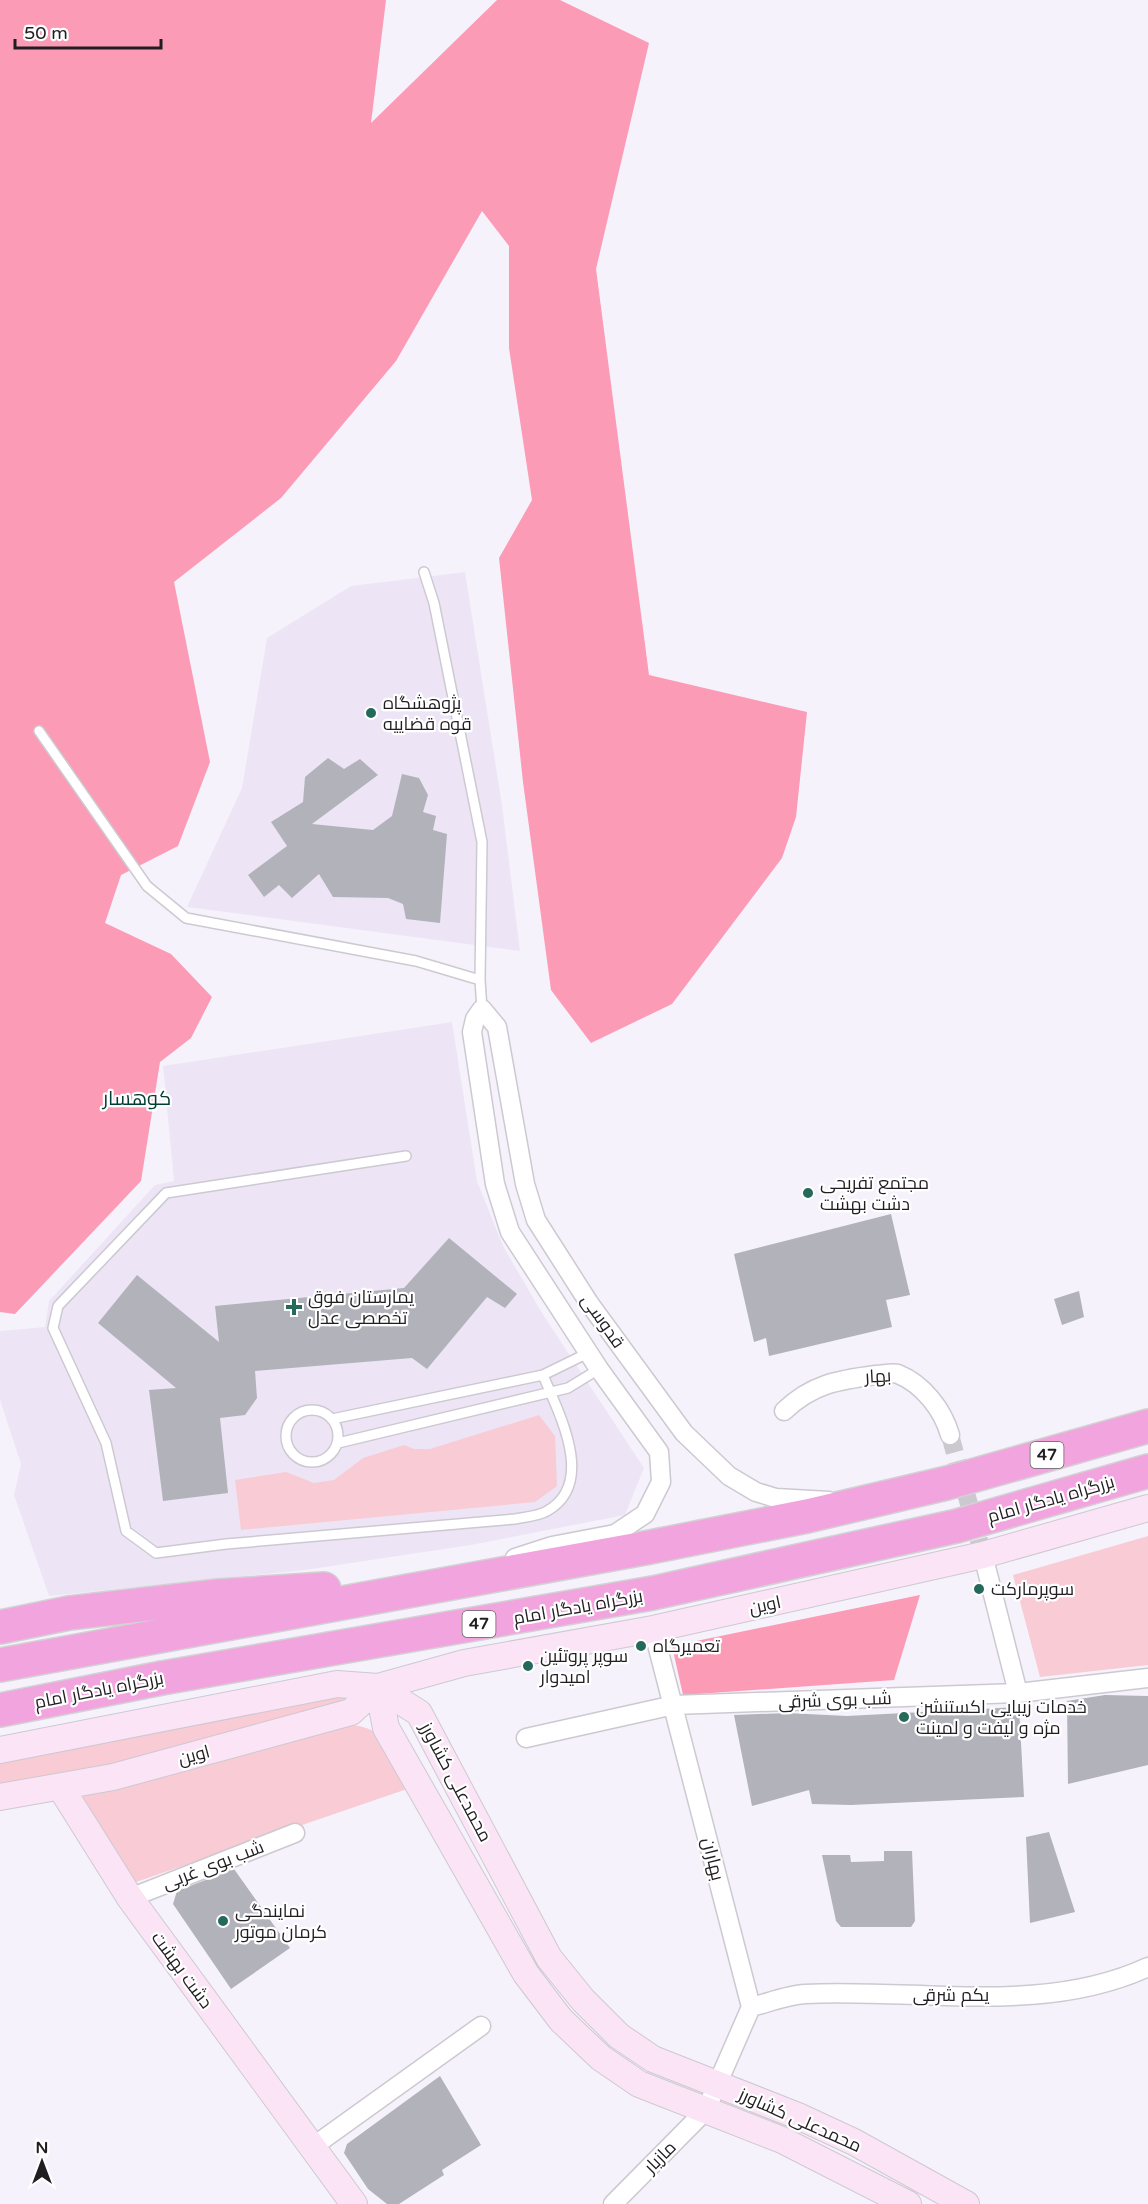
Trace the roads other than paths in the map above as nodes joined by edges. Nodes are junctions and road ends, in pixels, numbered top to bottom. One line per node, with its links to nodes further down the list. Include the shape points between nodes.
1 (424, 572): 3 (lane, via 434,603 482,842)
2 (39, 731): 3 (lane, via 147,886 186,918 416,962)
3 (480, 980): 4 (lane)
4 (482, 1009): 6 (street, via 472,1032 495,1185 510,1232); 13 (street, قدوسی, via 497,1027 525,1184 536,1220 589,1303)
5 (406, 1156): 9 (lane, via 166,1193 58,1306 53,1328 106,1443 126,1532 156,1553 515,1519 546,1512 570,1484 571,1456 566,1426)
6 (588, 1353): 7 (street); 8 (lane)
7 (599, 1370): 9 (lane, via 568,1388); 16 (street)
8 (543, 1375): 9 (lane); 11 (lane)
9 (550, 1392): 15 (lane)
10 (784, 1411): 14 (street, بهار, via 801,1395 839,1379 896,1373 922,1387)
11 (332, 1419): 15 (lane); 15 (lane, via 317,1410 299,1413 287,1426 286,1444 297,1458 313,1463 328,1457)
12 (1148, 1426): 18 (highway, 47)
13 (684, 1433): 16 (street); 18 (street, قدوسی, via 729,1476 756,1492 776,1498)
14 (951, 1435)
15 (338, 1443)
16 (659, 1452): 21 (street, via 662,1482 645,1514 615,1534 552,1546 508,1561)
17 (1148, 1471): 30 (highway, بزرگراه یادگار امام / 47, via 957,1526 699,1584)
18 (866, 1503): 21 (highway, 47)
19 (1148, 1508): 20 (main road, اوین)
20 (983, 1555): 24 (main road, اوین); 28 (street)
21 (472, 1580): 22 (highway, 47)
22 (404, 1592): 23 (highway, via 292,1590 69,1613); 25 (highway, 47)
23 (0, 1627)
24 (653, 1629): 27 (main road, اوین, via 464,1663); 29 (street, بهاران)
25 (0, 1665)
26 (1148, 1678): 28 (street, شب بوی شرقی)
27 (378, 1687): 32 (main road, اوین, via 337,1684); 33 (main road, اوین, via 351,1712); 40 (main road, محمدعلی کشاورز, via 419,1713 549,1958 583,2000 619,2036 653,2059); 41 (main road, محمدعلی کشاورز, via 386,1728 535,1987 561,2020 601,2058 639,2084)
28 (1018, 1693): 29 (street, شب بوی شرقی)
29 (674, 1705): 31 (street, شب بوی شرقی); 38 (street, بهاران)
30 (0, 1710)
31 (526, 1738)
32 (0, 1749)
33 (61, 1788): 34 (main road, اوین); 36 (main road, دشت بهشت)
34 (0, 1797)
35 (295, 1833): 36 (street, شب بوی غربی)
36 (130, 1898): 42 (main road, دشت بهشت)
37 (1148, 1966): 38 (street, یکم شرقی, via 1072,1992 802,1994)
38 (751, 2007): 40 (street)
39 (481, 2026): 42 (street)
40 (716, 2084): 41 (street); 46 (main road, محمدعلی کشاورز, via 855,2142)
41 (706, 2110): 43 (main road, محمدعلی کشاورز, via 782,2140); 45 (street, مازیار)
42 (311, 2148): 44 (main road, دشت بهشت)
43 (896, 2201)
44 (354, 2204)
45 (613, 2204)
46 (966, 2204)

